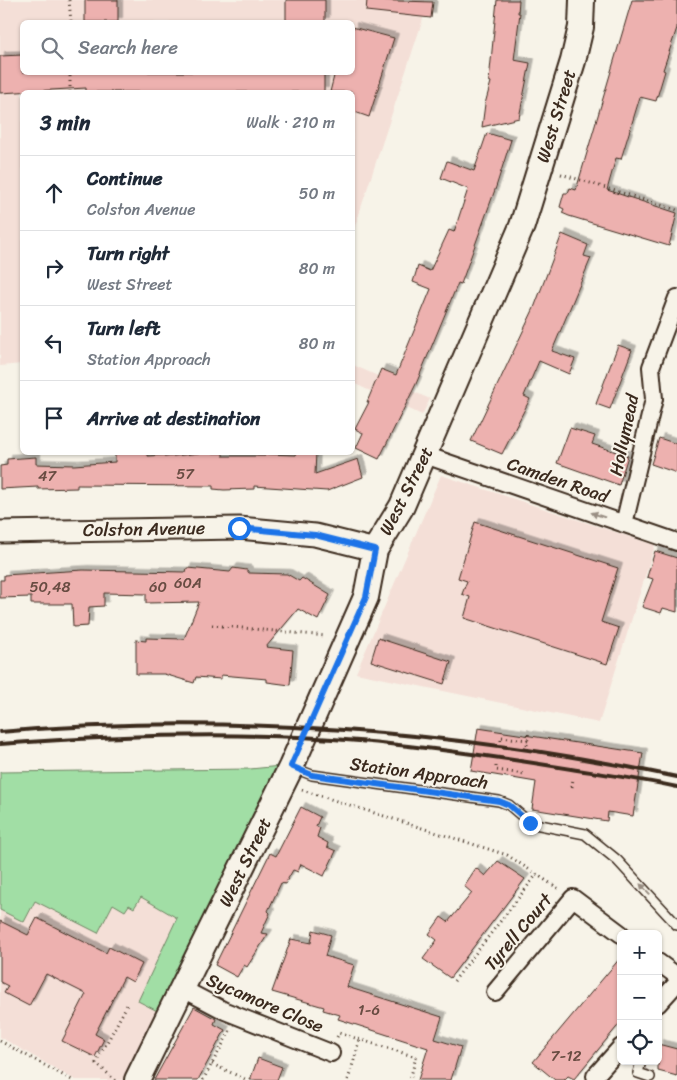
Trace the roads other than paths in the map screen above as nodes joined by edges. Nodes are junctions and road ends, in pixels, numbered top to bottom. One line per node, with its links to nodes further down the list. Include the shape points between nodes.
1 (582, 0): 3 (main road)
2 (596, 0): 3 (street, West Street)
3 (581, 27): 5 (main road, West Street, via 522,226)
4 (677, 298): 6 (street, Hollymead, via 651,367 654,399)
5 (425, 455): 6 (street, Camden Road, one-way to 5); 9 (main road, West Street, via 402,506)
6 (624, 524): 8 (street, Camden Road)
7 (0, 532): 9 (street, Colston Avenue, via 239,528 315,535)
8 (677, 542)
9 (375, 550): 10 (main road, West Street, via 366,597)
10 (287, 775): 11 (lane, Station Approach, one-way to 10, via 617,860 584,834 530,823 509,805 499,801 312,775); 16 (main road, West Street)
11 (677, 925)
12 (617, 931): 17 (street, Tyrell Court, via 573,898)
13 (662, 965): 14 (street)
14 (677, 976)
15 (677, 983): 18 (street)
16 (183, 989): 20 (street, Sycamore Close, via 225,1011); 24 (main road, West Street)
17 (495, 992)
18 (662, 1000)
19 (617, 1051): 22 (street)
20 (331, 1052)
21 (640, 1065): 23 (lane, via 638,1073)
22 (595, 1076)
23 (650, 1077)
24 (137, 1080)

